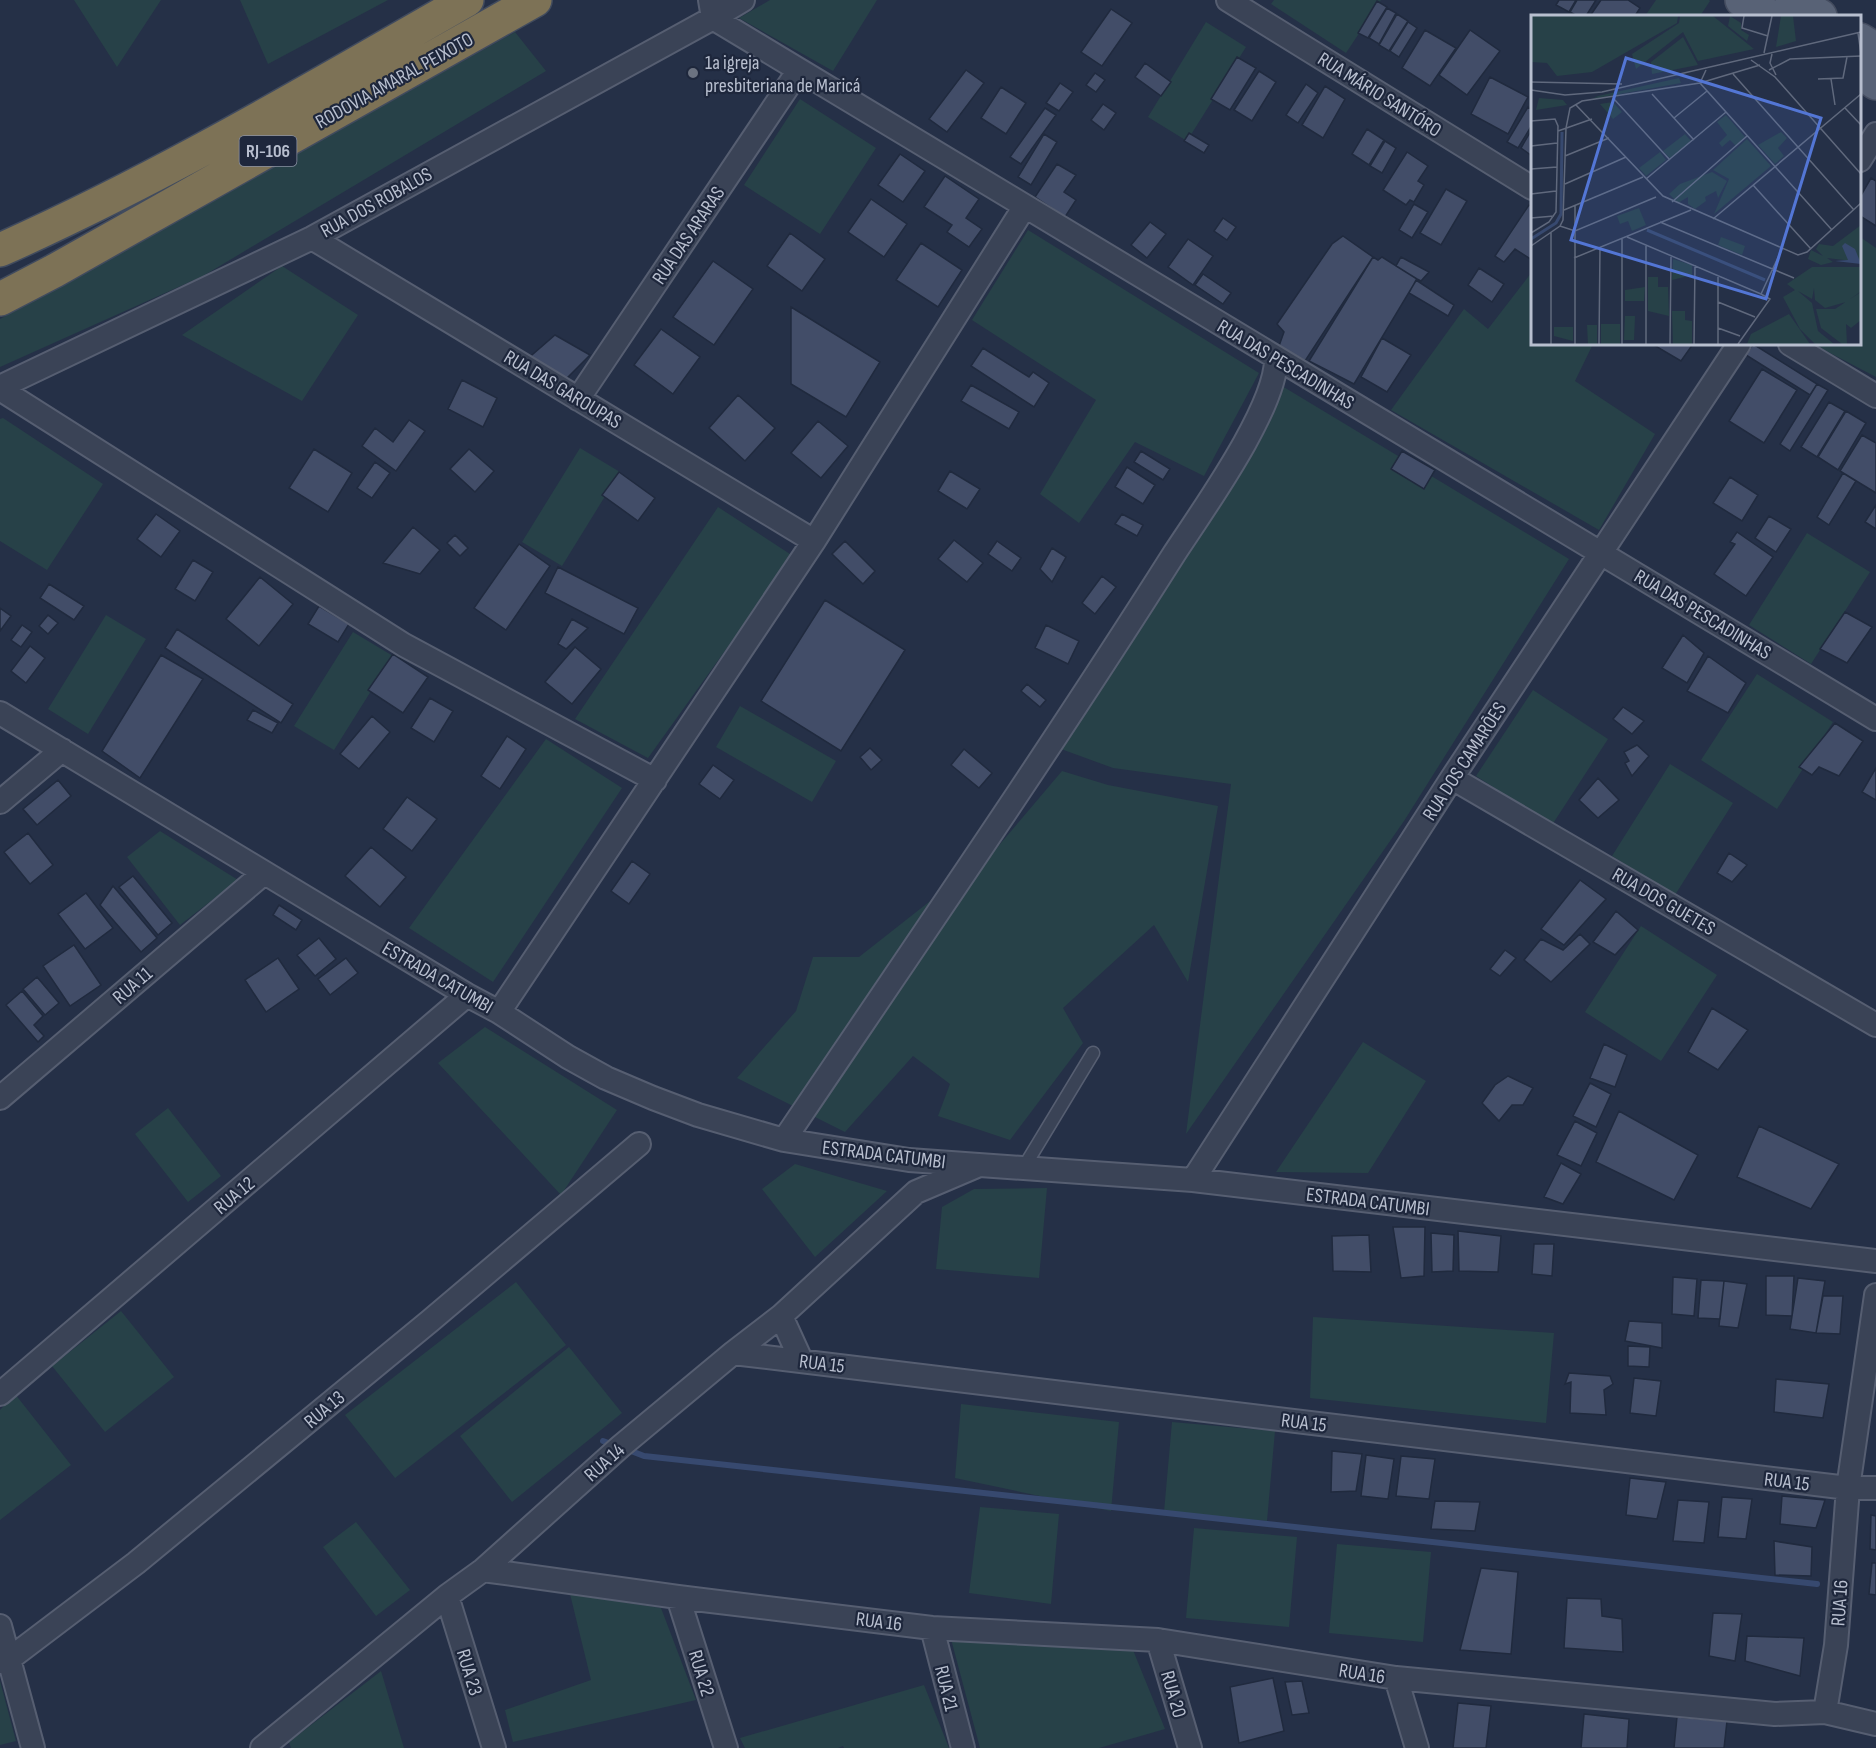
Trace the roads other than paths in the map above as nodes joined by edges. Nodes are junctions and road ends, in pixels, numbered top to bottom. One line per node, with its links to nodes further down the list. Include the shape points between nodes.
1 (467, 0): 20 (highway, RODOVIA AMARAL PEIXOTO / RJ-106, via 154,177)
2 (535, 0): 21 (highway, RODOVIA AMARAL PEIXOTO / RJ-106)
3 (743, 0): 7 (street, RUA DOS ROBALOS)
4 (1228, 0): 17 (street, RUA MÁRIO SANTÓRO)
5 (1742, 0): 8 (main road)
6 (1792, 0): 9 (main road)
7 (712, 9): 12 (street, RUA DAS PESCADINHAS); 19 (street, RUA DOS ROBALOS)
8 (1767, 15)
9 (1818, 15)
10 (1861, 41): 11 (main road)
11 (1876, 50)
12 (799, 70): 18 (street, RUA DAS PESCADINHAS); 27 (street, RUA DAS ARARAS)
13 (1861, 73): 14 (main road)
14 (1876, 83)
15 (1876, 134): 16 (street)
16 (1861, 158)
17 (1531, 187)
18 (1025, 206): 24 (street, RUA DAS PESCADINHAS); 28 (street)
19 (312, 238): 25 (street, RUA DOS ROBALOS); 27 (street, RUA DAS GAROUPAS)
20 (0, 250)
21 (0, 299)
22 (1738, 345): 29 (street, RUA DOS CAMARÕES)
23 (1792, 345): 26 (street)
24 (1276, 358): 29 (street, RUA DAS PESCADINHAS); 42 (street, via 1258,417 1235,458 1113,650)
25 (0, 388): 34 (street, via 405,645)
26 (1876, 396)
27 (578, 399): 28 (street, RUA DAS GAROUPAS)
28 (814, 541): 34 (street)
29 (1601, 554): 31 (street, RUA DAS PESCADINHAS); 33 (street, RUA DOS CAMARÕES)
30 (0, 713): 32 (street, ESTRADA CATUMBI)
31 (1876, 719)
32 (62, 750): 35 (street); 36 (street, ESTRADA CATUMBI)
33 (1452, 778): 39 (street, RUA DOS GUETES); 47 (street, RUA DOS CAMARÕES)
34 (655, 780): 38 (street)
35 (0, 802)
36 (264, 873): 37 (street, ESTRADA CATUMBI); 41 (street, RUA 11)
37 (467, 995): 38 (street, ESTRADA CATUMBI); 54 (street, RUA 12)
38 (499, 1012): 42 (street, ESTRADA CATUMBI, via 606,1078 698,1115)
39 (1876, 1025)
40 (1093, 1053): 46 (lane)
41 (0, 1098)
42 (784, 1140): 44 (street, ESTRADA CATUMBI)
43 (639, 1144): 63 (street, RUA 13, via 136,1563)
44 (909, 1160): 45 (street, ESTRADA CATUMBI); 48 (street)
45 (981, 1164): 46 (street, ESTRADA CATUMBI); 48 (street, RUA 14)
46 (1024, 1167): 47 (street, ESTRADA CATUMBI)
47 (1193, 1180): 49 (street, ESTRADA CATUMBI)
48 (916, 1192): 51 (street, RUA 14)
49 (1876, 1261)
50 (1876, 1295): 55 (street, RUA 16)
51 (781, 1316): 52 (street, RUA 14); 53 (street)
52 (733, 1353): 53 (street, RUA 15); 57 (street, RUA 14, via 620,1447)
53 (801, 1360): 55 (street, RUA 15)
54 (0, 1394)
55 (1848, 1488): 56 (street, RUA 15); 65 (street, RUA 16, via 1836,1645)
56 (1876, 1488)
57 (483, 1570): 58 (street, RUA 14); 59 (street, RUA 16)
58 (447, 1596): 67 (street, RUA 14); 69 (street, RUA 23)
59 (678, 1597): 61 (street, RUA 16); 70 (street, RUA 22)
60 (0, 1626): 63 (street)
61 (932, 1628): 62 (street, RUA 16); 71 (street, RUA 21)
62 (1158, 1640): 64 (street, RUA 16); 72 (street, RUA 20)
63 (4, 1661): 68 (street)
64 (1396, 1678): 65 (street, RUA 16, via 1775,1714); 73 (street)
65 (1825, 1712): 66 (street)
66 (1876, 1724)
67 (271, 1745)
68 (33, 1748)
69 (494, 1748)
70 (726, 1748)
71 (963, 1748)
72 (1190, 1748)
73 (1417, 1748)

